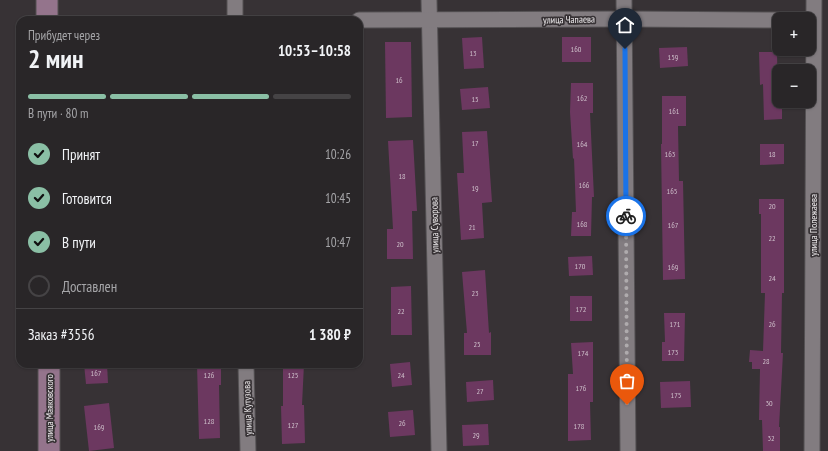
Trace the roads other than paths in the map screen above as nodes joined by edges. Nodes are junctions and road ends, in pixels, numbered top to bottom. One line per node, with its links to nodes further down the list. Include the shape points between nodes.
1 (47, 0): 6 (main road)
2 (235, 0): 7 (street)
3 (429, 0): 10 (street, улица Суворова)
4 (624, 0): 8 (street)
5 (814, 0): 12 (street, улица Полежаева)
6 (47, 16)
7 (234, 16)
8 (625, 18): 10 (street, улица Чапаева); 11 (street, улица Чапаева); 18 (street)
9 (363, 20): 10 (street, улица Чапаева)
10 (430, 20): 17 (street, улица Суворова)
11 (772, 20)
12 (817, 20): 19 (street, улица Полежаева)
13 (49, 368): 15 (main road, улица Маяковского)
14 (246, 368): 16 (street, улица Кутузова)
15 (49, 451)
16 (248, 451)
17 (439, 451)
18 (628, 451)
19 (812, 451)

